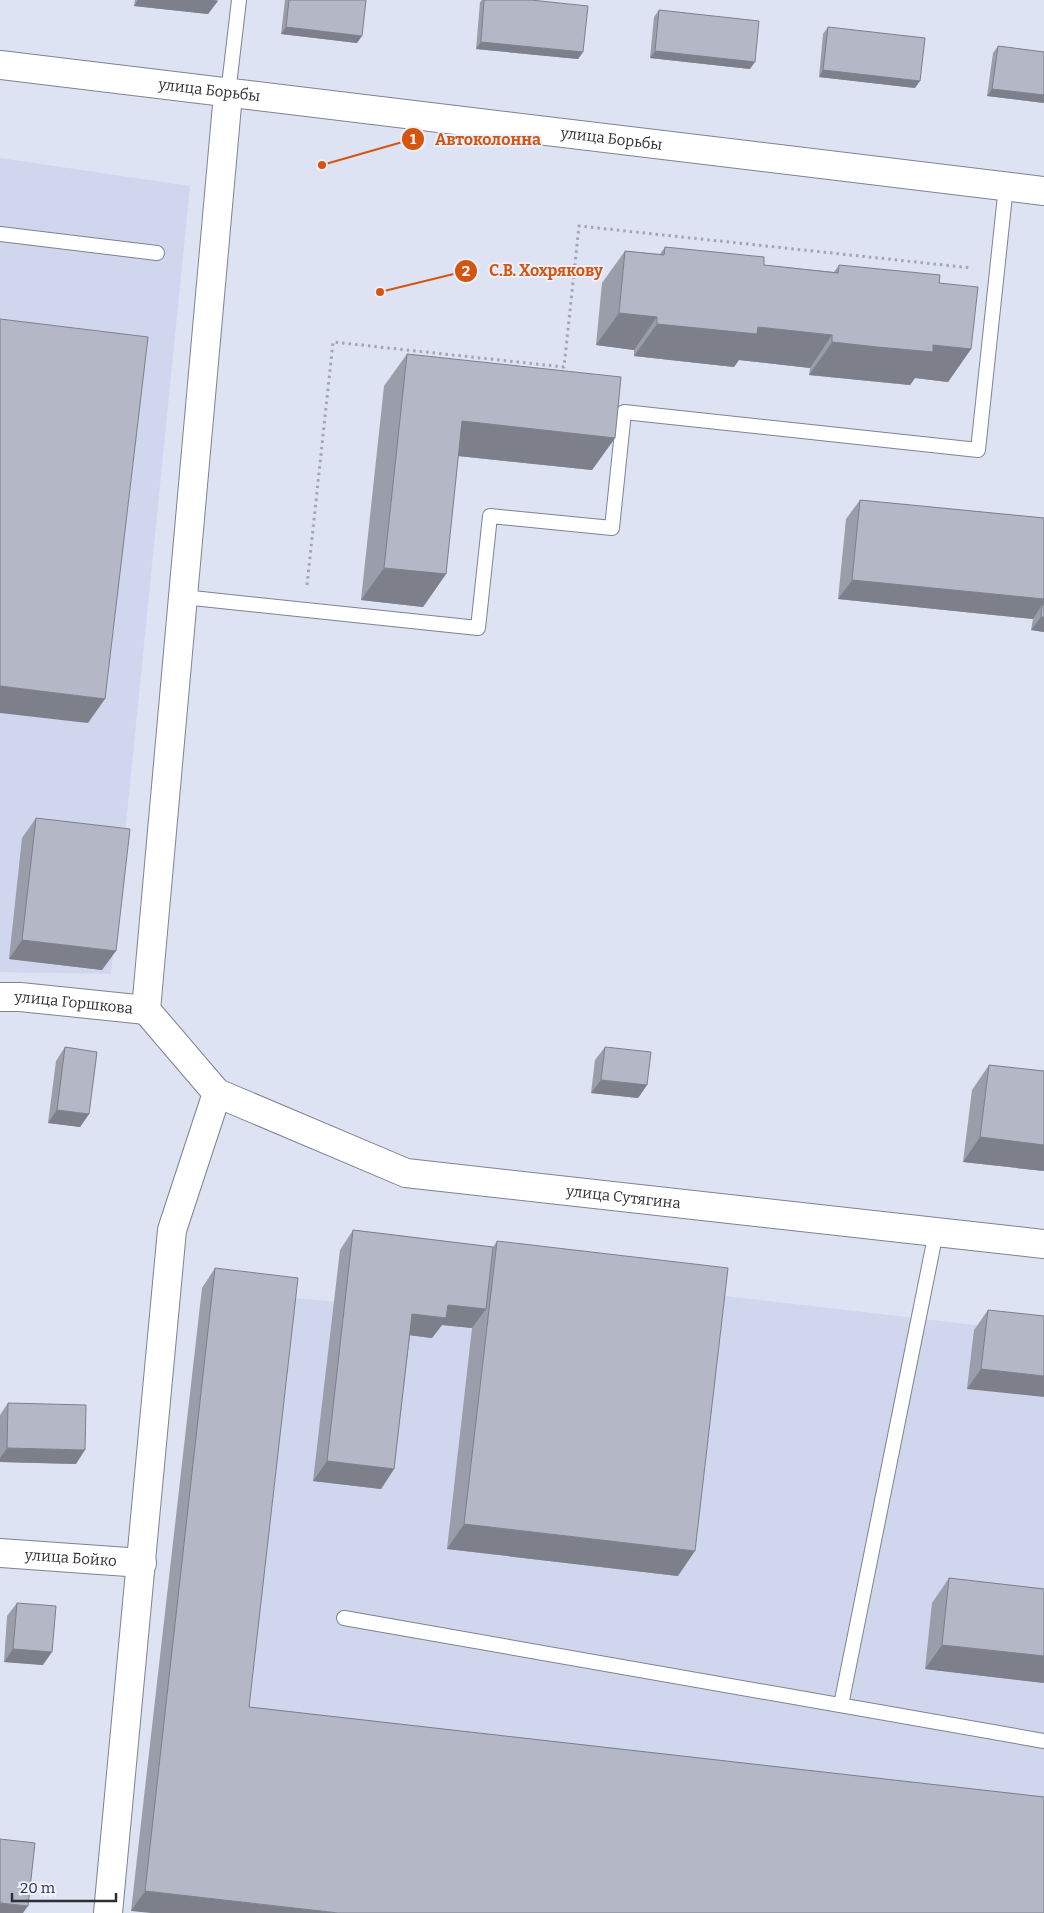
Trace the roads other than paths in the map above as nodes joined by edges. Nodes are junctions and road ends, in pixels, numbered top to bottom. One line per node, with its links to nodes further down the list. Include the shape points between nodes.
1 (239, 0): 3 (lane)
2 (0, 65): 3 (street, улица Борьбы)
3 (228, 94): 4 (street, улица Борьбы); 8 (street)
4 (1006, 186): 5 (street, улица Борьбы); 8 (lane, via 978,450 624,412 612,528 490,516 478,628)
5 (1044, 191)
6 (0, 234): 7 (lane)
7 (157, 253)
8 (183, 597): 10 (street)
9 (0, 997): 10 (street, улица Горшкова)
10 (146, 1010): 11 (street)
11 (217, 1092): 12 (street, улица Сутягина, via 406,1173); 15 (street, via 172,1230)
12 (936, 1232): 13 (street, улица Сутягина); 17 (lane)
13 (1044, 1244)
14 (0, 1553): 15 (street, улица Бойко)
15 (142, 1563): 19 (street)
16 (344, 1618): 17 (lane)
17 (841, 1705): 18 (lane)
18 (1044, 1741)
19 (108, 1913)

